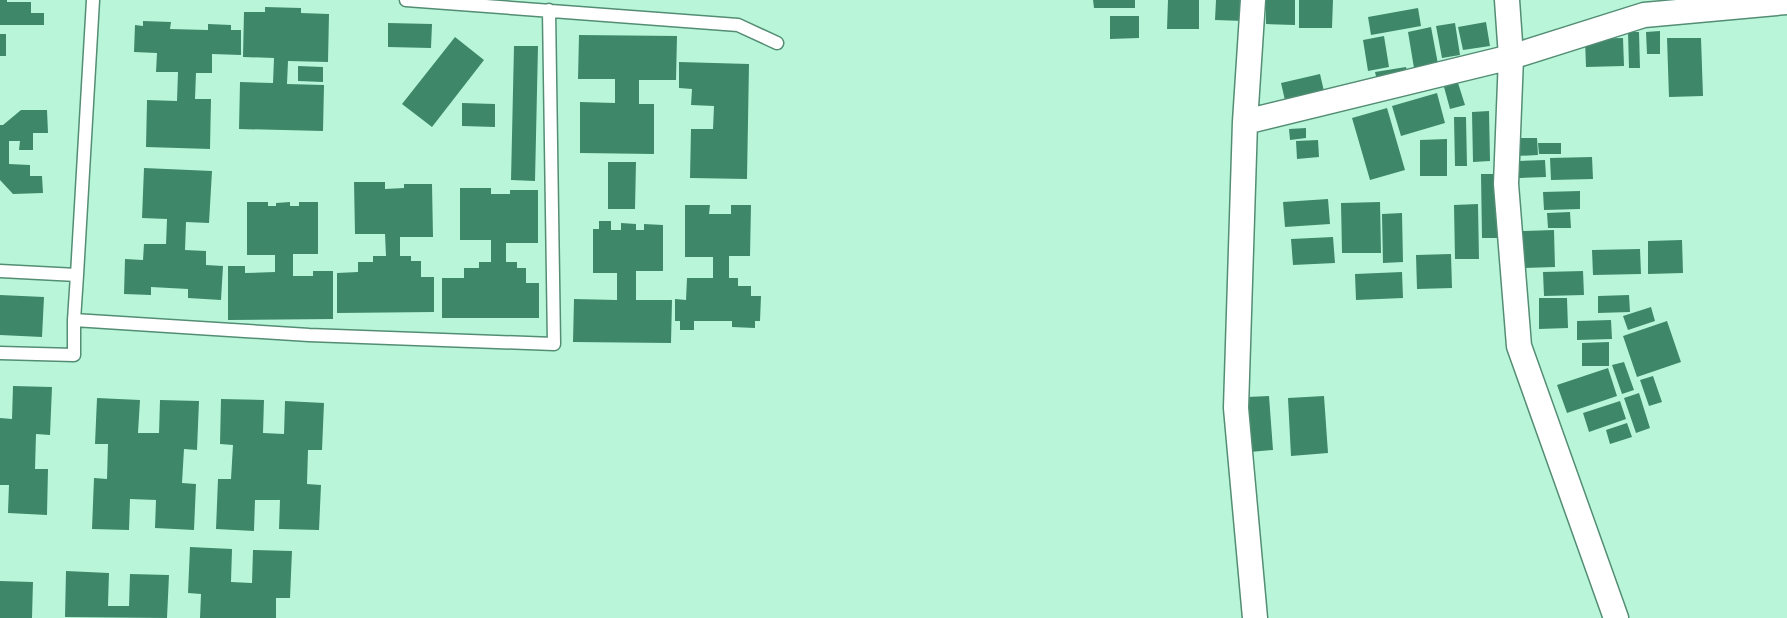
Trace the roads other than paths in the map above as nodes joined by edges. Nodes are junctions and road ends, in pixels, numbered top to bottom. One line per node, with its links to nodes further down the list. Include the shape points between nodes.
1 (93, 0): 11 (lane)
2 (406, 0): 6 (lane)
3 (1253, 0): 9 (street)
4 (1507, 0): 8 (street)
5 (1787, 2): 8 (street, via 1644,15)
6 (549, 10): 7 (lane, via 738,25); 12 (lane, via 554,344 309,335)
7 (777, 43)
8 (1511, 57): 9 (street); 15 (street, via 1506,184 1519,346)
9 (1245, 122): 14 (street, via 1236,408)
10 (0, 271): 11 (lane)
11 (77, 275): 12 (lane)
12 (74, 320): 13 (lane, via 74,355)
13 (0, 353)
14 (1256, 618)
15 (1616, 618)

